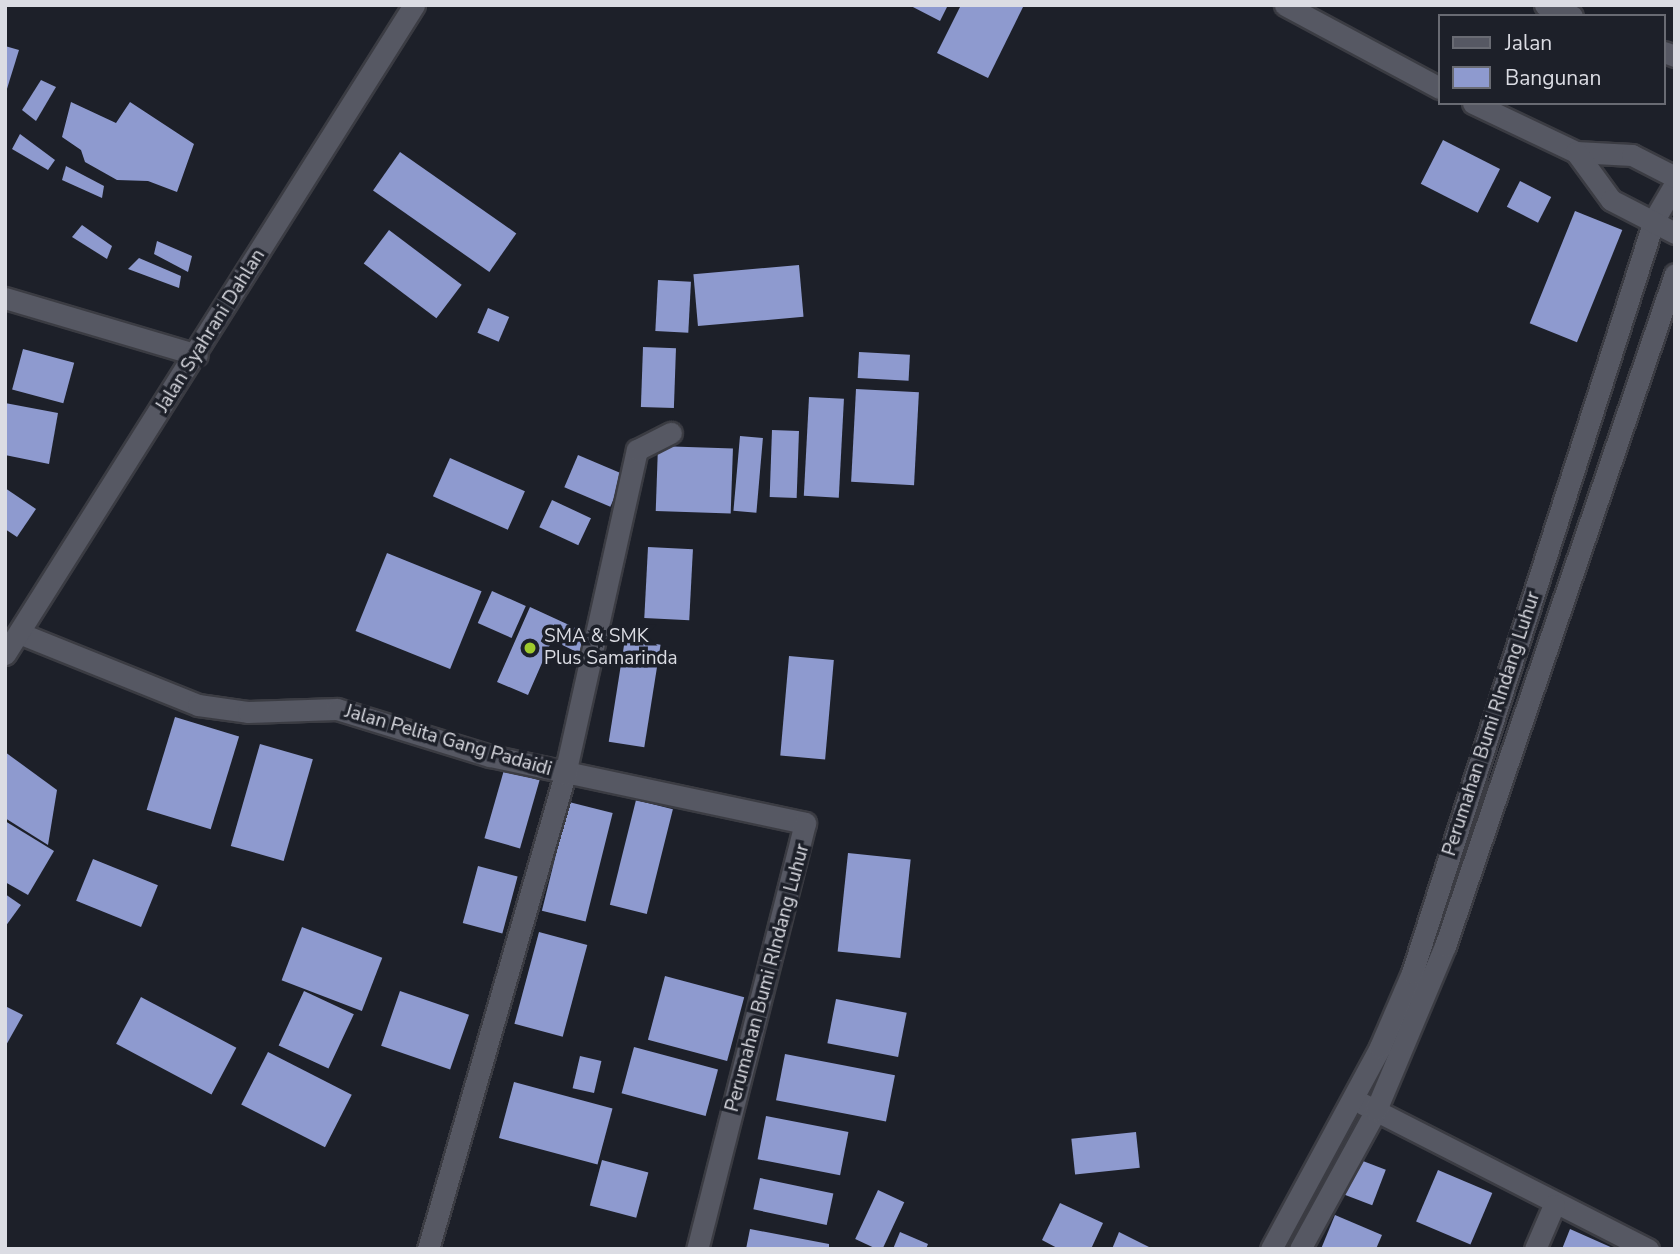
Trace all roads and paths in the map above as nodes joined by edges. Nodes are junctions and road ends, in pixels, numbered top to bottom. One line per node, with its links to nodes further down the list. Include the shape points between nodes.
1 (414, 5): 14 (street, Jalan Syahrani Dahlan)
2 (1284, 5): 5 (street)
3 (1545, 5): 4 (street)
4 (1567, 14)
5 (1438, 87)
6 (1477, 105): 7 (street)
7 (1576, 152): 8 (street, via 1632,155); 10 (street, via 1611,200)
8 (1675, 177)
9 (1675, 184): 10 (street, Perumahan Bumi RIndang Luhur)
10 (1654, 220): 11 (street); 19 (street, Perumahan Bumi RIndang Luhur, via 1412,973)
11 (1675, 233)
12 (1675, 274): 20 (street, via 1445,946)
13 (5, 298): 14 (street)
14 (197, 355): 16 (street, Jalan Syahrani Dahlan)
15 (671, 433): 18 (street, via 637,450)
16 (19, 633): 17 (street, Jalan Syahrani Dahlan); 18 (street, Jalan Pelita Gang Padaidi, via 198,705 248,712 337,709)
17 (5, 654)
18 (565, 774): 22 (street); 23 (street, Perumahan Bumi RIndang Luhur, via 799,820 807,827)
19 (1352, 1099): 20 (street); 24 (street, Perumahan Bumi RIndang Luhur)
20 (1376, 1110): 21 (street); 25 (street)
21 (1554, 1205): 26 (street); 27 (street)
22 (428, 1249)
23 (697, 1249)
24 (1271, 1249)
25 (1300, 1249)
26 (1535, 1249)
27 (1648, 1249)

